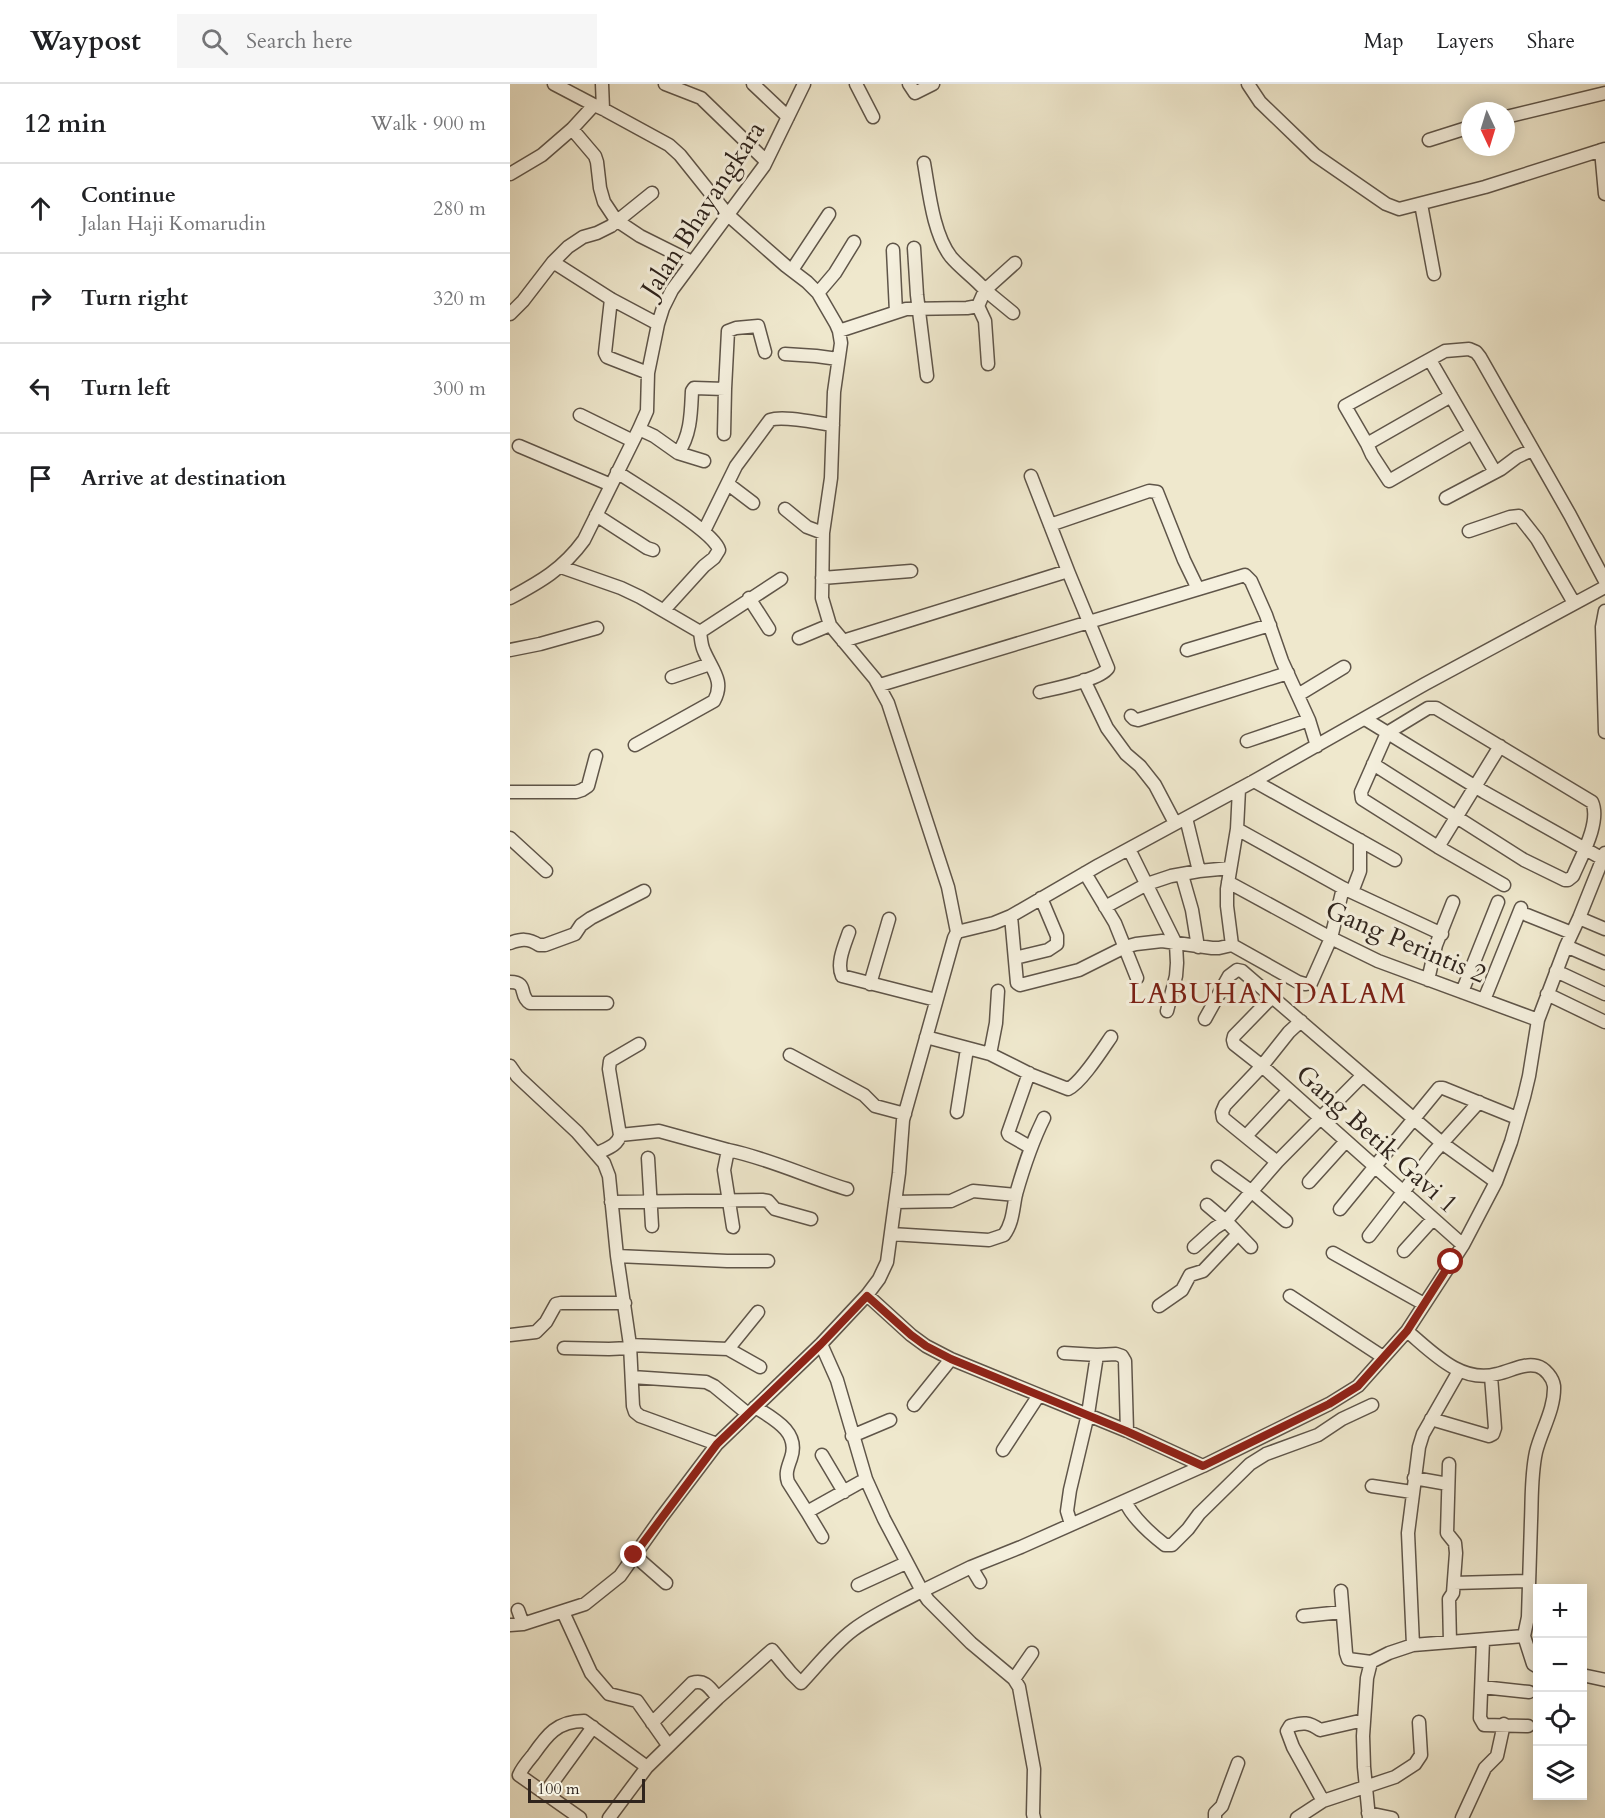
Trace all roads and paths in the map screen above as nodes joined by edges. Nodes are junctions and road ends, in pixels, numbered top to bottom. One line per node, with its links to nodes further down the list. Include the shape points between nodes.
1 (554, 84): 11 (street)
2 (602, 84): 11 (street)
3 (665, 84): 19 (street, via 701,98)
4 (753, 84): 13 (street)
5 (804, 84): 13 (street, Jalan Bhayangkara)
6 (856, 84): 14 (street)
7 (909, 84): 8 (street, via 915,93)
8 (933, 84)
9 (1248, 84): 24 (street, via 1260,102 1315,155 1386,204 1400,209)
10 (1605, 93): 12 (street)
11 (599, 107): 15 (street); 26 (street, via 669,145)
12 (1515, 115)
13 (788, 117): 19 (street, Jalan Bhayangkara)
14 (873, 117)
15 (572, 129): 21 (street, via 542,156); 27 (street, via 595,156 604,202)
16 (1461, 130): 17 (street)
17 (1429, 140)
18 (1603, 149): 23 (street); 24 (street)
19 (766, 161): 26 (street, Jalan Bhayangkara)
20 (924, 163): 36 (street, via 934,216 946,250)
21 (510, 174)
22 (652, 194): 27 (street)
23 (1605, 194)
24 (1421, 204): 35 (street)
25 (829, 214): 34 (street)
26 (728, 215): 32 (street, Jalan Bhayangkara); 34 (street)
27 (616, 220): 31 (street, via 603,231 580,239); 32 (street)
28 (854, 242): 37 (street)
29 (914, 248): 40 (street)
30 (893, 250): 41 (street)
31 (553, 262): 38 (street); 42 (street)
32 (692, 262): 44 (street, Jalan Bhayangkara, via 672,290)
33 (1015, 263): 36 (street)
34 (792, 270): 37 (street)
35 (1434, 274)
36 (985, 290): 39 (street); 43 (street)
37 (818, 293): 45 (street)
38 (611, 299): 44 (street); 51 (street, via 605,352 612,359)
39 (978, 306): 40 (street); 50 (street, via 985,321)
40 (919, 308): 41 (street); 52 (street)
41 (896, 312): 45 (street)
42 (510, 314)
43 (1013, 314)
44 (658, 324): 51 (street, Jalan Bhayangkara)
45 (839, 331): 48 (street)
46 (765, 352): 53 (street, via 758,326 728,331)
47 (785, 354): 48 (street)
48 (838, 359): 56 (street)
49 (1430, 360): 54 (street); 61 (street, via 1345,406); 63 (street, via 1445,351 1476,352)
50 (988, 364)
51 (648, 373): 57 (street, Jalan Bhayangkara, via 647,411)
52 (927, 376)
53 (725, 389): 59 (street); 64 (street, via 693,389 689,431)
54 (1451, 396): 58 (street); 61 (street)
55 (580, 415): 60 (street)
56 (833, 425): 69 (street, via 770,420 736,466); 78 (street)
57 (639, 429): 60 (street, Jalan Bhayangkara); 64 (street)
58 (1472, 433): 61 (street, via 1389,481); 67 (street)
59 (724, 434)
60 (633, 441): 66 (street, Jalan Bhayangkara)
61 (1367, 444)
62 (519, 446): 70 (street)
63 (1532, 450): 67 (street); 85 (street)
64 (678, 453): 65 (street)
65 (704, 461)
66 (618, 472): 70 (street, Jalan Bhayangkara); 76 (street)
67 (1495, 472): 71 (street)
68 (1030, 476): 75 (street)
69 (728, 484): 72 (street); 76 (street)
70 (611, 485): 74 (street, Jalan Bhayangkara)
71 (1446, 498)
72 (753, 503)
73 (785, 509): 78 (street, via 807,527)
74 (596, 515): 79 (street); 80 (street, Jalan Bhayangkara, via 584,540)
75 (1050, 525): 82 (street); 87 (street, via 1149,491 1157,492)
76 (704, 531): 91 (street, via 717,544 717,553)
77 (1469, 531): 90 (street, via 1519,516)
78 (823, 533): 83 (street)
79 (653, 550)
80 (561, 567): 88 (street, Jalan Bhayangkara); 91 (street, via 621,588)
81 (911, 571): 83 (street)
82 (1068, 571): 93 (street); 101 (street)
83 (822, 578): 94 (street, via 822,598)
84 (781, 579): 89 (street)
85 (1605, 582)
86 (1605, 586): 90 (street)
87 (1198, 589): 93 (street); 95 (street, via 1245,575)
88 (510, 598)
89 (749, 598): 98 (street); 99 (street)
90 (1574, 603): 114 (street)
91 (664, 610): 99 (street)
92 (1605, 611): 97 (street)
93 (1090, 622): 108 (street, via 1108,668); 110 (street)
94 (830, 625): 100 (street); 101 (street)
95 (1270, 626): 103 (street); 106 (street)
96 (597, 628): 102 (street)
97 (1604, 628): 109 (street)
98 (769, 629)
99 (700, 632): 104 (street)
100 (799, 638)
101 (843, 641): 110 (street)
102 (510, 650)
103 (1187, 650)
104 (710, 664): 107 (street); 119 (street, via 719,685 714,701)
105 (1344, 667): 112 (street)
106 (1288, 673): 112 (street); 113 (street, via 1138,720)
107 (672, 677)
108 (1084, 680): 111 (street); 129 (street, via 1107,728)
109 (1604, 681): 116 (street)
110 (880, 685): 157 (street, via 948,887)
111 (1040, 692)
112 (1298, 695): 115 (street)
113 (1131, 716)
114 (1365, 719): 117 (street); 120 (street)
115 (1309, 720): 118 (street); 120 (street)
116 (1605, 732)
117 (1387, 733): 121 (street, via 1431,707); 123 (street); 125 (street)
118 (1247, 741)
119 (634, 745)
120 (1317, 746): 124 (street)
121 (1500, 746): 125 (street); 135 (street, via 1592,802 1593,828)
122 (596, 756): 127 (street, via 589,784 582,790)
123 (1373, 764): 128 (street); 133 (street, via 1361,792 1362,799)
124 (1254, 782): 126 (street); 132 (street)
125 (1475, 786): 128 (street); 135 (street)
126 (1239, 789): 129 (street); 130 (street)
127 (510, 792)
128 (1456, 816): 133 (street); 135 (street, via 1524,860 1565,880 1573,876)
129 (1180, 820): 134 (street); 140 (street)
130 (1237, 829): 138 (street); 146 (street)
131 (510, 838): 139 (street)
132 (1360, 840): 137 (street); 146 (street, via 1360,871)
133 (1438, 847): 145 (street)
134 (1129, 849): 141 (street); 144 (street)
135 (1584, 850): 136 (street)
136 (1604, 856): 153 (street)
137 (1395, 860)
138 (1230, 868): 140 (street); 143 (street)
139 (546, 871)
140 (1199, 871): 142 (street)
141 (1085, 873): 148 (street); 151 (street)
142 (1182, 875): 144 (street); 166 (street)
143 (1228, 882): 160 (street, Gang Perintis 2); 163 (street)
144 (1147, 884): 151 (street); 162 (street)
145 (1504, 885)
146 (1348, 890): 159 (street); 160 (street)
147 (644, 891): 161 (street, via 591,918 575,934 539,945 522,939)
148 (1041, 898): 152 (street); 167 (street, via 1057,944)
149 (1453, 902): 159 (street)
150 (1498, 902): 175 (street)
151 (1105, 907): 165 (street)
152 (1011, 916): 157 (street); 167 (street)
153 (1579, 918): 155 (street); 158 (street)
154 (889, 919): 173 (street)
155 (1605, 930)
156 (849, 932): 173 (street, via 840,973)
157 (957, 932): 179 (street)
158 (1572, 933): 164 (street); 180 (street, via 1524,912)
159 (1442, 934): 171 (street)
160 (1330, 938): 163 (street, via 1311,983 1305,984); 171 (street, Gang Perintis 2)
161 (510, 944)
162 (1176, 944): 165 (street, via 1162,941); 166 (street); 182 (street, via 1177,970)
163 (1232, 945): 166 (street)
164 (1566, 946): 168 (street); 169 (street)
165 (1125, 947): 167 (street, via 1079,970 1020,985); 170 (street)
166 (1198, 947)
167 (1015, 958)
168 (1605, 963)
169 (1556, 971): 176 (street); 177 (street)
170 (1137, 978)
171 (1428, 980): 175 (street, Gang Perintis 2)
172 (510, 982): 181 (street, via 521,985 530,1003)
173 (870, 984): 179 (street)
174 (998, 991): 191 (street)
175 (1462, 992): 180 (street, Gang Perintis 2)
176 (1547, 994): 184 (street); 186 (street)
177 (1605, 994)
178 (1272, 997): 183 (street, via 1237,970 1229,976); 185 (street); 194 (street, Gang Betik Gavi 1, via 1233,1038 1234,1044)
179 (936, 1000): 187 (street)
180 (1484, 1000): 184 (street, Gang Perintis 2)
181 (607, 1003)
182 (1167, 1011)
183 (1205, 1019)
184 (1538, 1020): 203 (street)
185 (1301, 1021): 194 (street); 196 (street)
186 (1605, 1022)
187 (926, 1037): 190 (street); 200 (street)
188 (1111, 1037): 195 (street, via 1072,1088)
189 (639, 1044): 205 (street, via 610,1061)
190 (967, 1049): 191 (street); 199 (street)
191 (990, 1054): 195 (street)
192 (790, 1055): 200 (street, via 864,1095 875,1106)
193 (510, 1066): 211 (street)
194 (1262, 1066): 197 (street, Gang Betik Gavi 1); 206 (street, via 1222,1112 1223,1118)
195 (1029, 1073): 209 (street, via 1008,1132)
196 (1364, 1075): 202 (street); 204 (street)
197 (1288, 1090): 202 (street, Gang Betik Gavi 1); 206 (street)
198 (1479, 1102): 203 (street); 204 (street, via 1439,1088); 208 (street)
199 (957, 1112)
200 (905, 1114): 225 (street)
201 (1044, 1118): 209 (street)
202 (1320, 1118): 207 (street, Gang Betik Gavi 1); 213 (street)
203 (1517, 1118): 217 (street)
204 (1414, 1119): 208 (street); 214 (street)
205 (620, 1135): 210 (street, via 659,1131); 211 (street, via 616,1143)
206 (1246, 1136): 213 (street)
207 (1346, 1141): 214 (street, Gang Betik Gavi 1); 216 (street)
208 (1442, 1143): 217 (street); 220 (street)
209 (1030, 1147): 221 (street)
210 (728, 1149): 218 (street); 222 (street, via 724,1170)
211 (596, 1154): 224 (street, via 609,1176)
212 (648, 1158): 223 (street)
213 (1277, 1162): 219 (street)
214 (1374, 1166): 220 (street, Gang Betik Gavi 1); 227 (street)
215 (1218, 1167): 219 (street)
216 (1309, 1182)
217 (1496, 1182): 237 (street)
218 (847, 1189)
219 (1251, 1191): 230 (street); 231 (street)
220 (1404, 1192): 229 (street, Gang Betik Gavi 1); 236 (street)
221 (1016, 1195): 225 (street, via 974,1191 951,1201); 234 (street, via 1010,1223 999,1238)
222 (730, 1200): 223 (street); 228 (street, via 768,1201 775,1209); 233 (street)
223 (650, 1201): 224 (street); 232 (street)
224 (611, 1202): 242 (street)
225 (895, 1202): 234 (street)
226 (1207, 1205): 230 (street)
227 (1340, 1209)
228 (811, 1219)
229 (1433, 1219): 237 (street, Gang Betik Gavi 1); 240 (street)
230 (1226, 1221): 235 (street); 238 (street)
231 (1286, 1221)
232 (652, 1226)
233 (733, 1227)
234 (891, 1234): 244 (street, via 887,1262)
235 (1238, 1234): 239 (street); 248 (street, via 1203,1271 1190,1275 1180,1292)
236 (1369, 1236)
237 (1463, 1245): 247 (street)
238 (1194, 1247)
239 (1251, 1247)
240 (1404, 1251)
241 (1333, 1253): 247 (street)
242 (617, 1256): 243 (street); 246 (street)
243 (768, 1261)
244 (867, 1296): 252 (street); 259 (street, via 911,1335)
245 (1290, 1296): 258 (street)
246 (624, 1303): 251 (street, via 556,1304 536,1332); 253 (street)
247 (1424, 1304): 250 (street)
248 (1159, 1306)
249 (758, 1312): 255 (street)
250 (1407, 1331): 258 (street); 261 (street)
251 (510, 1335)
252 (821, 1344): 267 (street); 272 (street, via 837,1380)
253 (630, 1346): 254 (street); 255 (street); 263 (street)
254 (564, 1348)
255 (728, 1349): 260 (street)
256 (1064, 1353): 257 (street)
257 (1097, 1355): 268 (street); 271 (street, via 1116,1354 1125,1361)
258 (1383, 1357): 277 (street, via 1349,1392)
259 (951, 1359): 264 (street); 265 (street)
260 (760, 1367)
261 (1459, 1371): 262 (street); 269 (street)
262 (1491, 1376): 269 (street, via 1493,1434); 290 (street, via 1535,1365 1548,1374 1554,1386 1536,1452)
263 (632, 1377): 267 (street, via 706,1382); 273 (street, via 633,1406 640,1416)
264 (1039, 1395): 268 (street); 274 (street)
265 (914, 1405)
266 (1372, 1405): 284 (street, via 1318,1435 1250,1464 1172,1545 1163,1544)
267 (751, 1410): 273 (street); 285 (street, via 770,1417 789,1432 793,1451 786,1476)
268 (1088, 1414): 271 (street); 286 (street, via 1070,1490 1067,1511)
269 (1431, 1419): 278 (street, via 1421,1440)
270 (890, 1420): 272 (street)
271 (1126, 1431): 277 (street)
272 (852, 1436): 279 (street)
273 (717, 1444): 288 (street)
274 (1003, 1450)
275 (822, 1455): 282 (street)
276 (1449, 1464): 280 (street)
277 (1203, 1466): 284 (street)
278 (1414, 1478): 280 (street); 283 (street)
279 (866, 1479): 282 (street); 289 (street)
280 (1448, 1484): 292 (street, via 1447,1533 1456,1545)
281 (1372, 1486): 283 (street)
282 (844, 1492): 285 (street)
283 (1412, 1492): 304 (street, via 1408,1533)
284 (1127, 1505): 286 (street)
285 (807, 1512): 287 (street)
286 (1071, 1524): 295 (street)
287 (822, 1537)
288 (634, 1555): 291 (street); 297 (street, via 604,1591)
289 (906, 1563): 293 (street); 295 (street)
290 (1529, 1581): 292 (street); 301 (street)
291 (666, 1583)
292 (1454, 1583): 303 (street, via 1449,1598)
293 (858, 1585)
294 (1341, 1591): 298 (street)
295 (925, 1596): 309 (street); 313 (street, via 886,1609 853,1630 801,1683 772,1650)
296 (518, 1610): 300 (street)
297 (563, 1612): 300 (street); 316 (street, via 584,1661 605,1690 637,1701)
298 (1342, 1612): 299 (street); 306 (street, via 1348,1659)
299 (1303, 1616)
300 (516, 1624)
301 (1524, 1636): 302 (street); 307 (street)
302 (1483, 1640): 303 (street); 311 (street)
303 (1450, 1642): 304 (street)
304 (1413, 1646): 306 (street)
305 (1032, 1653): 309 (street)
306 (1371, 1662): 314 (street)
307 (1533, 1665)
308 (1587, 1676): 310 (street)
309 (1014, 1679): 329 (street, via 1034,1769)
310 (1605, 1680)
311 (1482, 1687): 312 (street); 317 (street, via 1482,1723)
312 (1529, 1692)
313 (718, 1698): 316 (street, via 708,1685 695,1681); 320 (street)
314 (1364, 1720): 323 (street); 325 (street, via 1320,1730 1302,1722 1287,1731)
315 (1419, 1722): 323 (street, via 1418,1762 1395,1777)
316 (652, 1723): 320 (street)
317 (1504, 1725): 318 (street); 333 (street, via 1497,1756 1485,1768)
318 (1528, 1726)
319 (593, 1727): 322 (street); 324 (street); 324 (street, via 584,1721 574,1721 556,1728 519,1773)
320 (668, 1745): 322 (street)
321 (1238, 1763): 330 (street)
322 (647, 1767): 328 (street)
323 (1366, 1788): 325 (street); 326 (street)
324 (545, 1793): 327 (street)
325 (1323, 1801): 331 (street)
326 (1368, 1816): 332 (street)
327 (580, 1818)
328 (609, 1818)
329 (1034, 1818)
330 (1215, 1818)
331 (1297, 1818)
332 (1392, 1818)
333 (1462, 1818)

